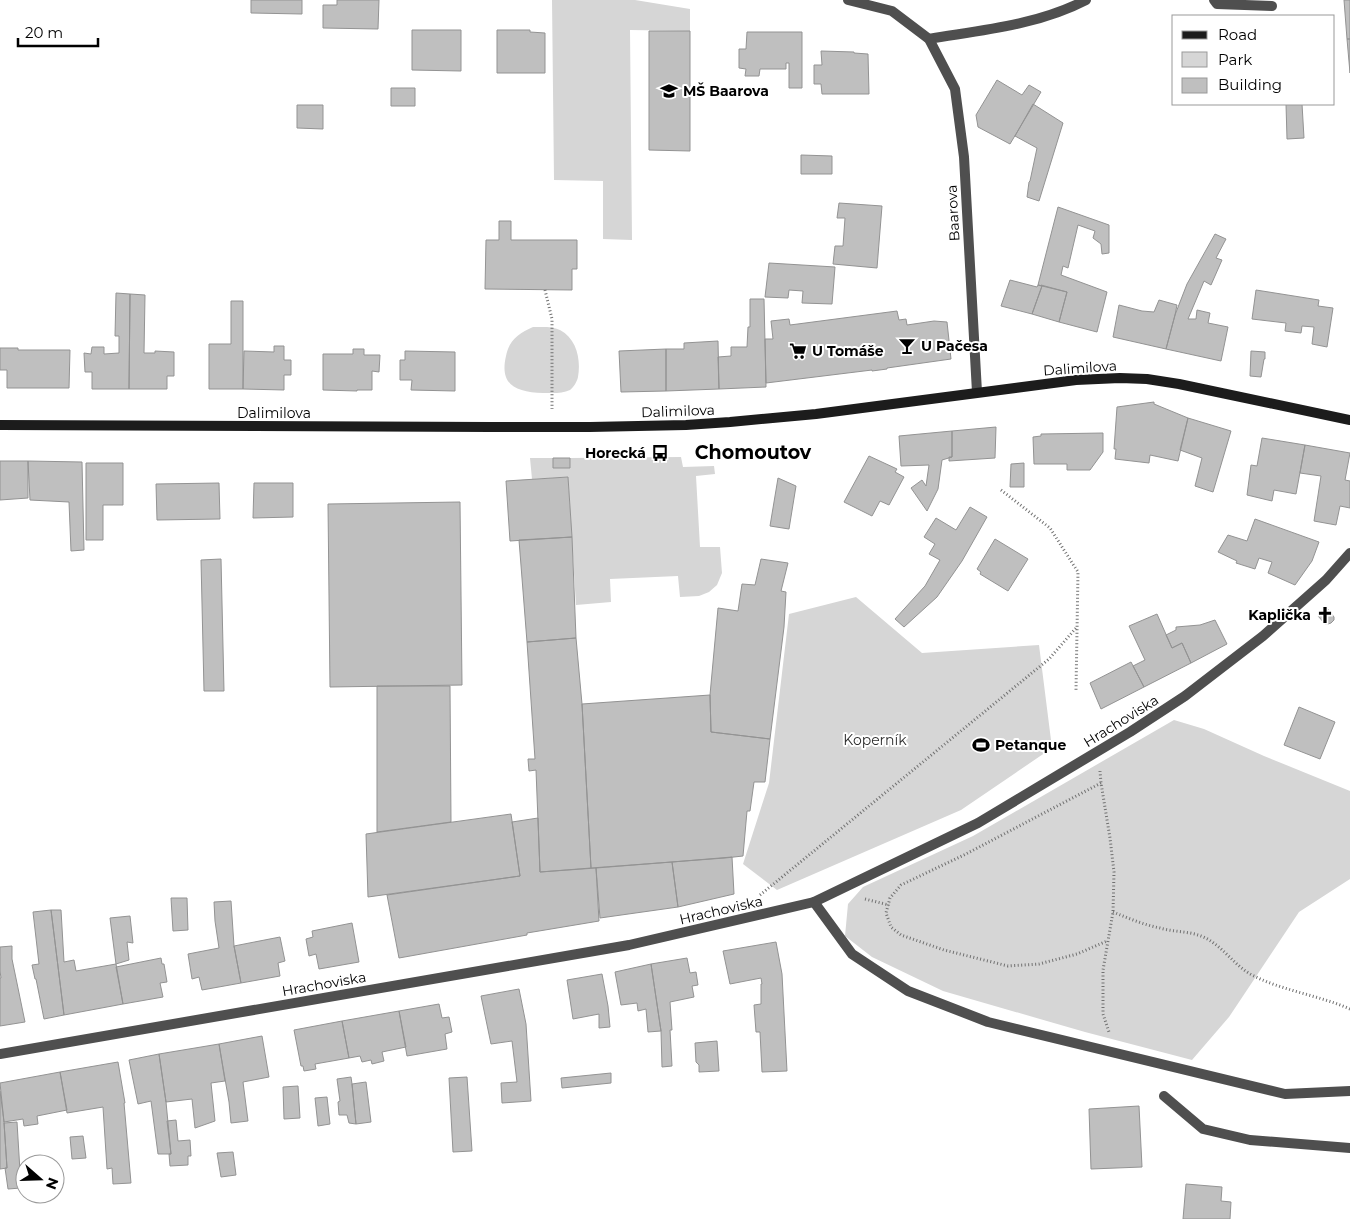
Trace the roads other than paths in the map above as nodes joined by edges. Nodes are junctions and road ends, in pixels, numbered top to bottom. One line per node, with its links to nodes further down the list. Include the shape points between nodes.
1 (848, 0): 5 (street, Baarova, via 892,11)
2 (1086, 0): 5 (street, via 1067,10 1020,24)
3 (1214, 0): 4 (street, via 1216,4)
4 (1272, 6)
5 (929, 39): 6 (street, Baarova, via 955,89 964,157)
6 (977, 392): 7 (main road, Dalimilova, via 1076,380 1147,379); 8 (main road, Dalimilova, via 826,412 686,425)
7 (1350, 420)
8 (0, 425)
9 (1350, 553): 10 (street, Hrachoviska, via 1326,580 1263,636 1185,696 1130,732 978,824)
10 (814, 902): 11 (street, Hrachoviska, via 629,945); 12 (street, via 852,954 908,991 988,1022 1285,1094)
11 (0, 1054)
12 (1350, 1091)
13 (1164, 1096): 14 (street, via 1202,1129 1250,1140)
14 (1350, 1148)

